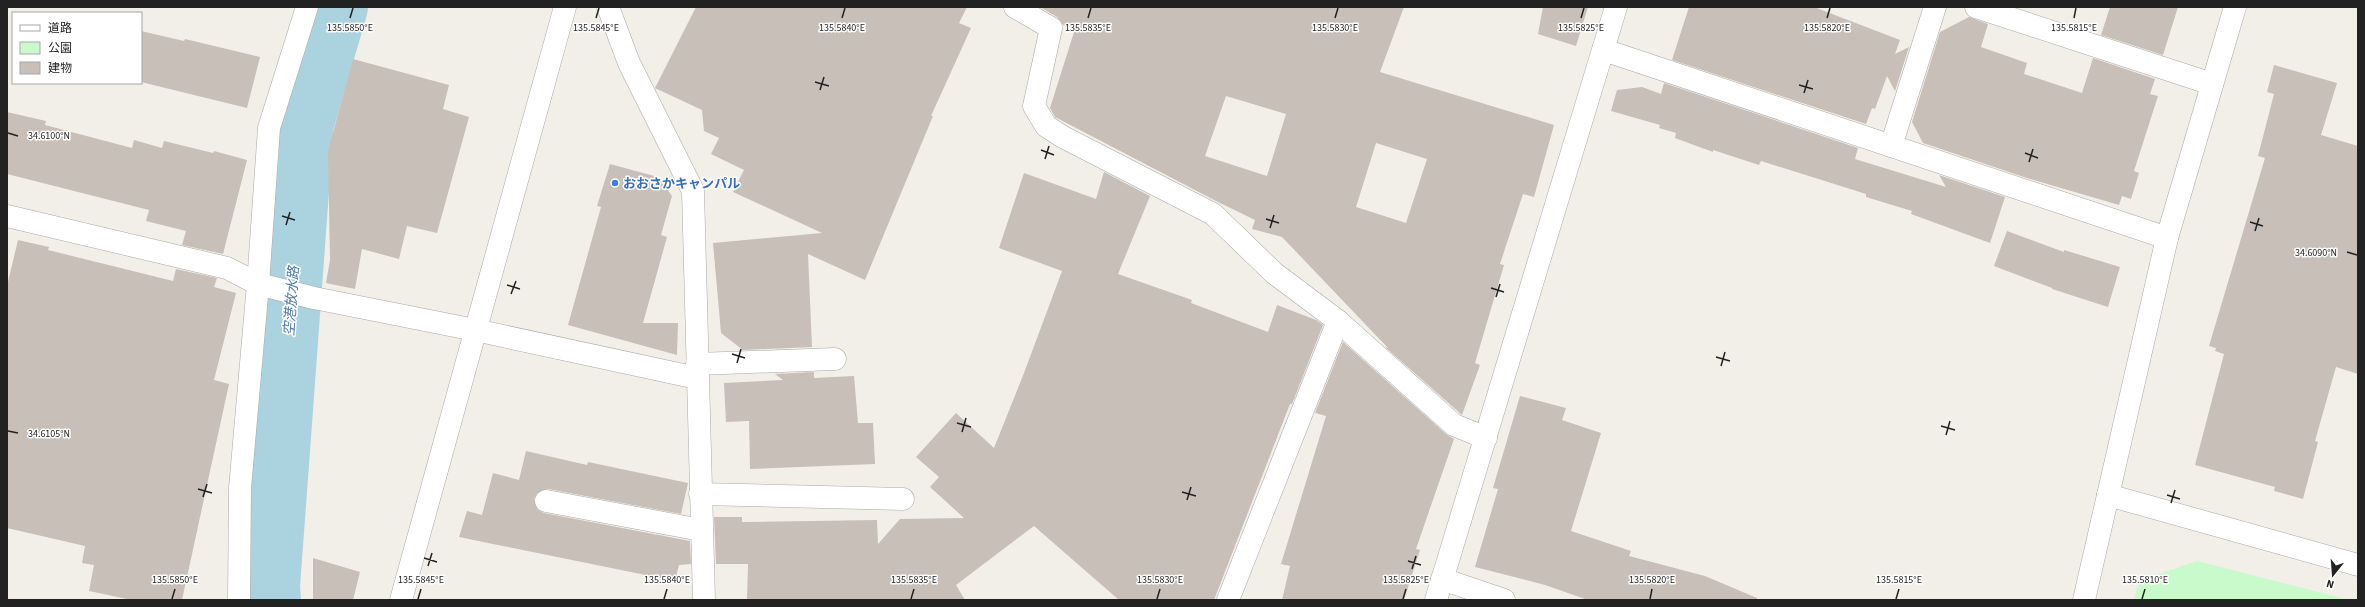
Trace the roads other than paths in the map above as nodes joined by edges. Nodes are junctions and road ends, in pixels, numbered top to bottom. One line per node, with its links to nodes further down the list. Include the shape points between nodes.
1 (307, 7): 14 (street, via 269,128)
2 (565, 7): 16 (street)
3 (608, 7): 18 (street, via 629,63 693,191)
4 (1015, 7): 15 (street, via 1051,28 1034,106 1046,126 1213,214 1274,272)
5 (1616, 7): 9 (street)
6 (1935, 7): 11 (street)
7 (1976, 7): 10 (street)
8 (2235, 7): 10 (street)
9 (1604, 50): 11 (street); 19 (street)
10 (2212, 84): 13 (street)
11 (1891, 146): 13 (street)
12 (8, 222): 14 (street, via 227,268)
13 (2167, 238): 21 (street)
14 (258, 284): 16 (street, via 314,298); 27 (street, via 240,488)
15 (1338, 321): 19 (street, via 1454,425); 30 (street)
16 (475, 330): 18 (street); 28 (street)
17 (835, 359): 18 (street)
18 (697, 371): 20 (street)
19 (1486, 438): 26 (street)
20 (700, 494): 22 (street); 24 (street)
21 (2108, 495): 25 (street); 33 (street)
22 (903, 499)
23 (546, 501): 24 (street)
24 (701, 530): 29 (street)
25 (2358, 565)
26 (1442, 580): 31 (street); 32 (street)
27 (239, 600)
28 (401, 600)
29 (704, 600)
30 (1228, 600)
31 (1436, 600)
32 (1504, 600)
33 (2084, 600)

